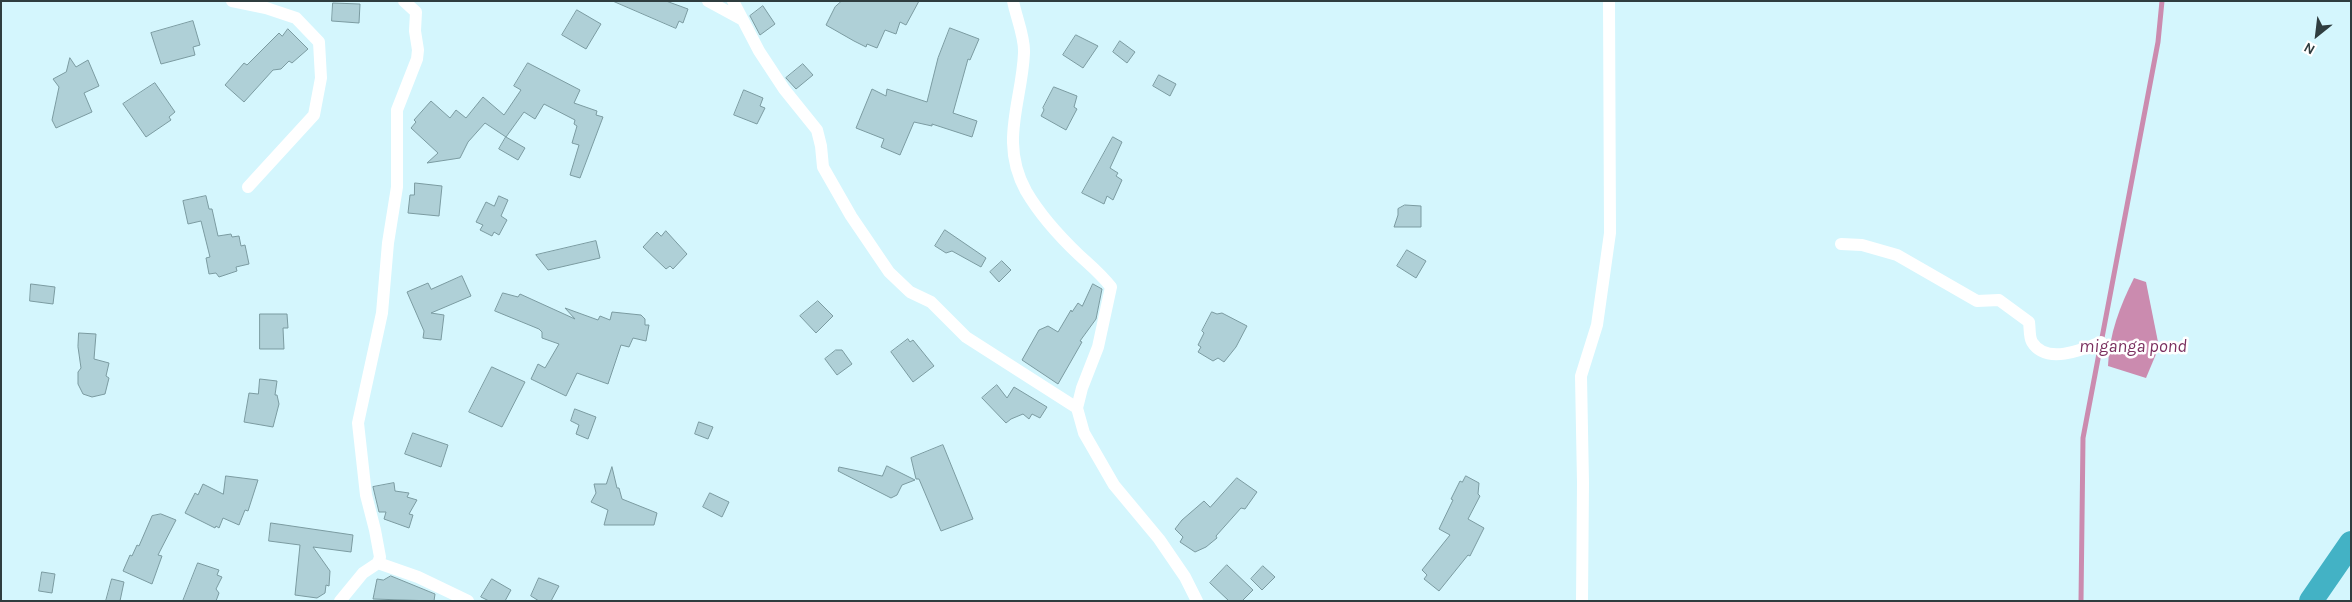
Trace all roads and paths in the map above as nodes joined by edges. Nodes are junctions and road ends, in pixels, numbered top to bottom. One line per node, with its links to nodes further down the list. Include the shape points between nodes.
1 (232, 1): 8 (street, via 296,18 318,42 321,78 314,114)
2 (404, 1): 13 (street, via 416,12 418,50 397,110 398,187 388,243 382,313 358,423 366,496 380,552)
3 (708, 1): 7 (street)
4 (733, 1): 7 (street)
5 (1013, 1): 11 (street, via 1025,51 1012,140 1016,168 1041,213 1111,287 1098,347)
6 (1609, 1): 17 (street, via 1610,233 1597,325 1581,376)
7 (742, 20): 11 (street, via 784,89 817,130 823,167 850,216 889,272 910,292 931,302 966,337)
8 (248, 187)
9 (1841, 244): 10 (street, via 1877,248 1903,258 1977,300 1999,300 2029,322 2031,340 2040,350 2060,355)
10 (2101, 342)
11 (1077, 408): 16 (street, via 1084,433 1114,485 1159,539)
12 (2351, 543): 18 (highway)
13 (378, 563): 14 (street, via 363,574); 15 (street, via 418,576)
14 (340, 601)
15 (468, 601)
16 (1197, 601)
17 (1582, 601)
18 (2311, 601)

